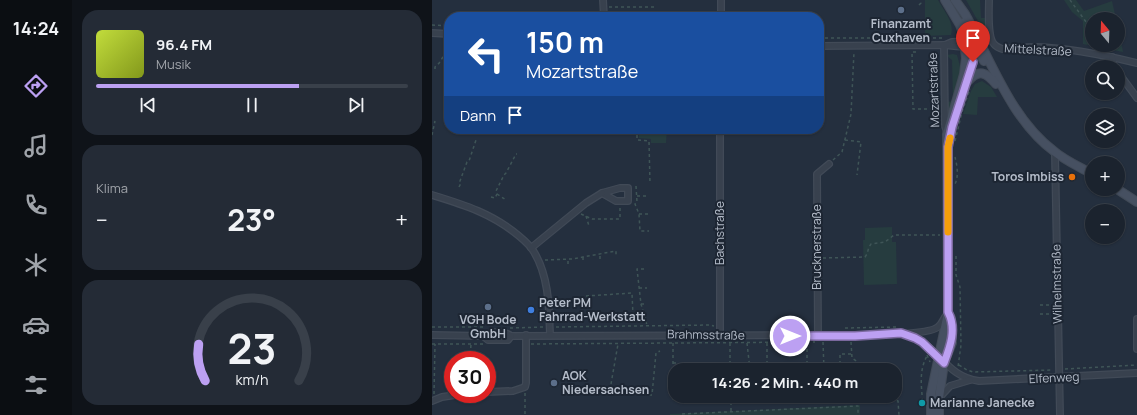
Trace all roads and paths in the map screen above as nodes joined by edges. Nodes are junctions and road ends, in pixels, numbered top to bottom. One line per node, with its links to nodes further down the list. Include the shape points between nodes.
1 (721, 0): 11 (street)
2 (921, 0): 9 (path)
3 (946, 0): 20 (street, Mozartstraße, via 960,24); 21 (street)
4 (955, 0): 12 (street)
5 (959, 0): 12 (street)
6 (989, 0): 27 (street, Mittelstraße, via 990,38 1002,49 1037,47)
7 (1070, 0): 13 (path)
8 (603, 3): 10 (path, via 610,7)
9 (919, 5)
10 (658, 7)
11 (721, 12)
12 (965, 14): 21 (street)
13 (1085, 20)
14 (432, 25): 15 (path)
15 (444, 26)
16 (432, 33): 17 (street)
17 (444, 34)
18 (824, 38): 19 (path)
19 (946, 38)
20 (964, 44): 21 (street); 22 (street); 41 (street, Mozartstraße, via 964,74)
21 (976, 44): 31 (street, Mozartstraße); 33 (street); 35 (street)
22 (944, 45): 23 (street); 41 (street, Mozartstraße, via 945,126)
23 (824, 46)
24 (854, 52): 43 (path, via 851,114)
25 (919, 52): 36 (path, via 912,52 913,109)
26 (444, 54): 30 (path)
27 (1112, 57): 28 (street); 29 (street, Mittelstraße)
28 (1113, 60)
29 (1137, 63)
30 (435, 69)
31 (970, 82): 33 (street, via 973,75 979,73 986,74); 44 (path); 44 (street, Mozartstraße, via 952,127)
32 (1125, 82): 34 (street)
33 (996, 84): 35 (street)
34 (1137, 98)
35 (1010, 99): 45 (street, via 1024,122)
36 (941, 109)
37 (435, 121): 38 (path)
38 (432, 134)
39 (637, 134): 51 (path, via 637,140 649,141)
40 (720, 134): 104 (street, Bachstraße)
41 (948, 134): 44 (street, Mozartstraße)
42 (478, 140): 53 (path)
43 (845, 140): 48 (path, via 842,152); 50 (path, via 861,142)
44 (951, 147): 93 (street, Mozartstraße)
45 (1055, 153): 49 (street); 92 (street, Wilhelmstraße)
46 (517, 154): 56 (path, via 496,190)
47 (954, 154): 54 (path, via 957,164)
48 (829, 164): 79 (street, Brucknerstraße, via 817,174)
49 (1085, 170)
50 (856, 175)
51 (650, 184)
52 (636, 186): 59 (path)
53 (459, 187)
54 (955, 191)
55 (602, 193): 63 (street, via 610,199); 63 (street, via 628,188 628,201); 65 (street)
56 (497, 194): 61 (path, via 495,198); 62 (path)
57 (1125, 194): 64 (street)
58 (432, 195): 74 (street, via 498,220)
59 (637, 196): 60 (path); 66 (path, via 635,204)
60 (647, 196)
61 (490, 197)
62 (506, 200)
63 (620, 201): 69 (path, via 620,220)
64 (1137, 202)
65 (576, 211): 68 (path); 74 (street)
66 (639, 214): 67 (path); 72 (path, via 640,230)
67 (649, 214)
68 (586, 216): 69 (path, via 592,219); 71 (path)
69 (605, 219): 70 (path)
70 (605, 223)
71 (589, 226)
72 (649, 231)
73 (941, 234): 79 (path, via 894,235 886,242 871,244 865,257)
74 (532, 248): 81 (street)
75 (600, 254): 77 (path, via 616,251); 78 (path); 80 (path)
76 (956, 255): 142 (path, via 956,275 960,294 959,365 973,372)
77 (616, 256)
78 (583, 257): 82 (path); 83 (path)
79 (817, 258): 111 (street, Brucknerstraße)
80 (600, 259)
81 (538, 260): 82 (path); 102 (street, via 548,295)
82 (568, 260): 84 (path)
83 (583, 261)
84 (568, 264)
85 (644, 269): 86 (path, via 637,269)
86 (639, 288): 87 (path); 89 (path)
87 (647, 288)
88 (586, 296): 96 (path, via 632,293)
89 (641, 304): 90 (path); 99 (path)
90 (647, 304)
91 (1040, 305): 92 (path)
92 (1057, 305): 95 (street, Wilhelmstraße)
93 (948, 312): 106 (street, Brahmsstraße, via 937,328); 132 (street, Mozartstraße, via 951,318 952,343)
94 (1040, 314): 95 (path)
95 (1058, 314): 142 (street, Wilhelmstraße)
96 (633, 315)
97 (1137, 319): 123 (street)
98 (432, 326): 100 (path)
99 (647, 326): 102 (path); 104 (path, via 710,325)
100 (491, 327)
101 (504, 327): 102 (path)
102 (550, 327): 109 (street)
103 (899, 327): 105 (path)
104 (720, 328): 110 (street, Bachstraße)
105 (845, 328)
106 (901, 333): 111 (street, Brahmsstraße); 132 (street, Brahmsstraße, via 922,342)
107 (432, 335): 108 (street, Brahmsstraße, via 483,336 488,340 508,340 511,336)
108 (526, 335): 109 (street, Brahmsstraße); 121 (street)
109 (550, 335): 110 (street, Brahmsstraße)
110 (720, 336): 111 (street, Brahmsstraße)
111 (818, 336)
112 (807, 342): 117 (path); 128 (path); 138 (path, via 823,342)
113 (857, 342): 127 (path, via 851,342)
114 (673, 343): 115 (path); 122 (path); 133 (path, Brahmsstraße)
115 (730, 343): 116 (path); 131 (path, Brahmsstraße)
116 (747, 343): 117 (path); 135 (path, Brahmsstraße)
117 (767, 343): 136 (path)
118 (433, 344): 119 (path); 154 (path)
119 (471, 344): 120 (path); 124 (path)
120 (484, 344)
121 (526, 344): 122 (path); 149 (street)
122 (618, 344): 148 (path)
123 (1137, 349)
124 (471, 351)
125 (660, 351): 151 (path, Brahmsstraße, via 656,353 652,395)
126 (923, 351): 144 (path, via 927,355)
127 (852, 354): 139 (path, via 840,354); 140 (path, via 852,358)
128 (807, 358): 129 (path); 137 (path)
129 (803, 360)
130 (727, 361): 131 (path)
131 (730, 361)
132 (942, 361): 147 (street, Elfenweg, via 958,375); 153 (street); 163 (street, via 935,371)
133 (673, 362): 134 (path)
134 (677, 363)
135 (749, 363)
136 (766, 363)
137 (807, 363)
138 (824, 363)
139 (840, 363)
140 (858, 363)
141 (1137, 364): 142 (path)
142 (1058, 369): 146 (street, Wilhelmstraße)
143 (1137, 373): 146 (street, Elfenweg)
144 (921, 377): 145 (path); 157 (path)
145 (926, 377)
146 (1059, 378): 147 (street, Elfenweg, via 979,382); 165 (street, Wilhelmstraße)
147 (970, 380): 153 (street, Elfenweg, via 950,386)
148 (611, 384)
149 (525, 387): 150 (street, via 513,391); 160 (path)
150 (496, 392)
151 (649, 395)
152 (444, 398): 154 (street)
153 (939, 398): 164 (street)
154 (433, 400)
155 (731, 403): 158 (path)
156 (898, 403): 162 (path)
157 (923, 407)
158 (731, 413): 159 (path); 161 (path, via 858,406)
159 (682, 414)
160 (525, 415)
161 (858, 415)
162 (899, 415)
163 (931, 415)
164 (939, 415)
165 (1060, 415)

